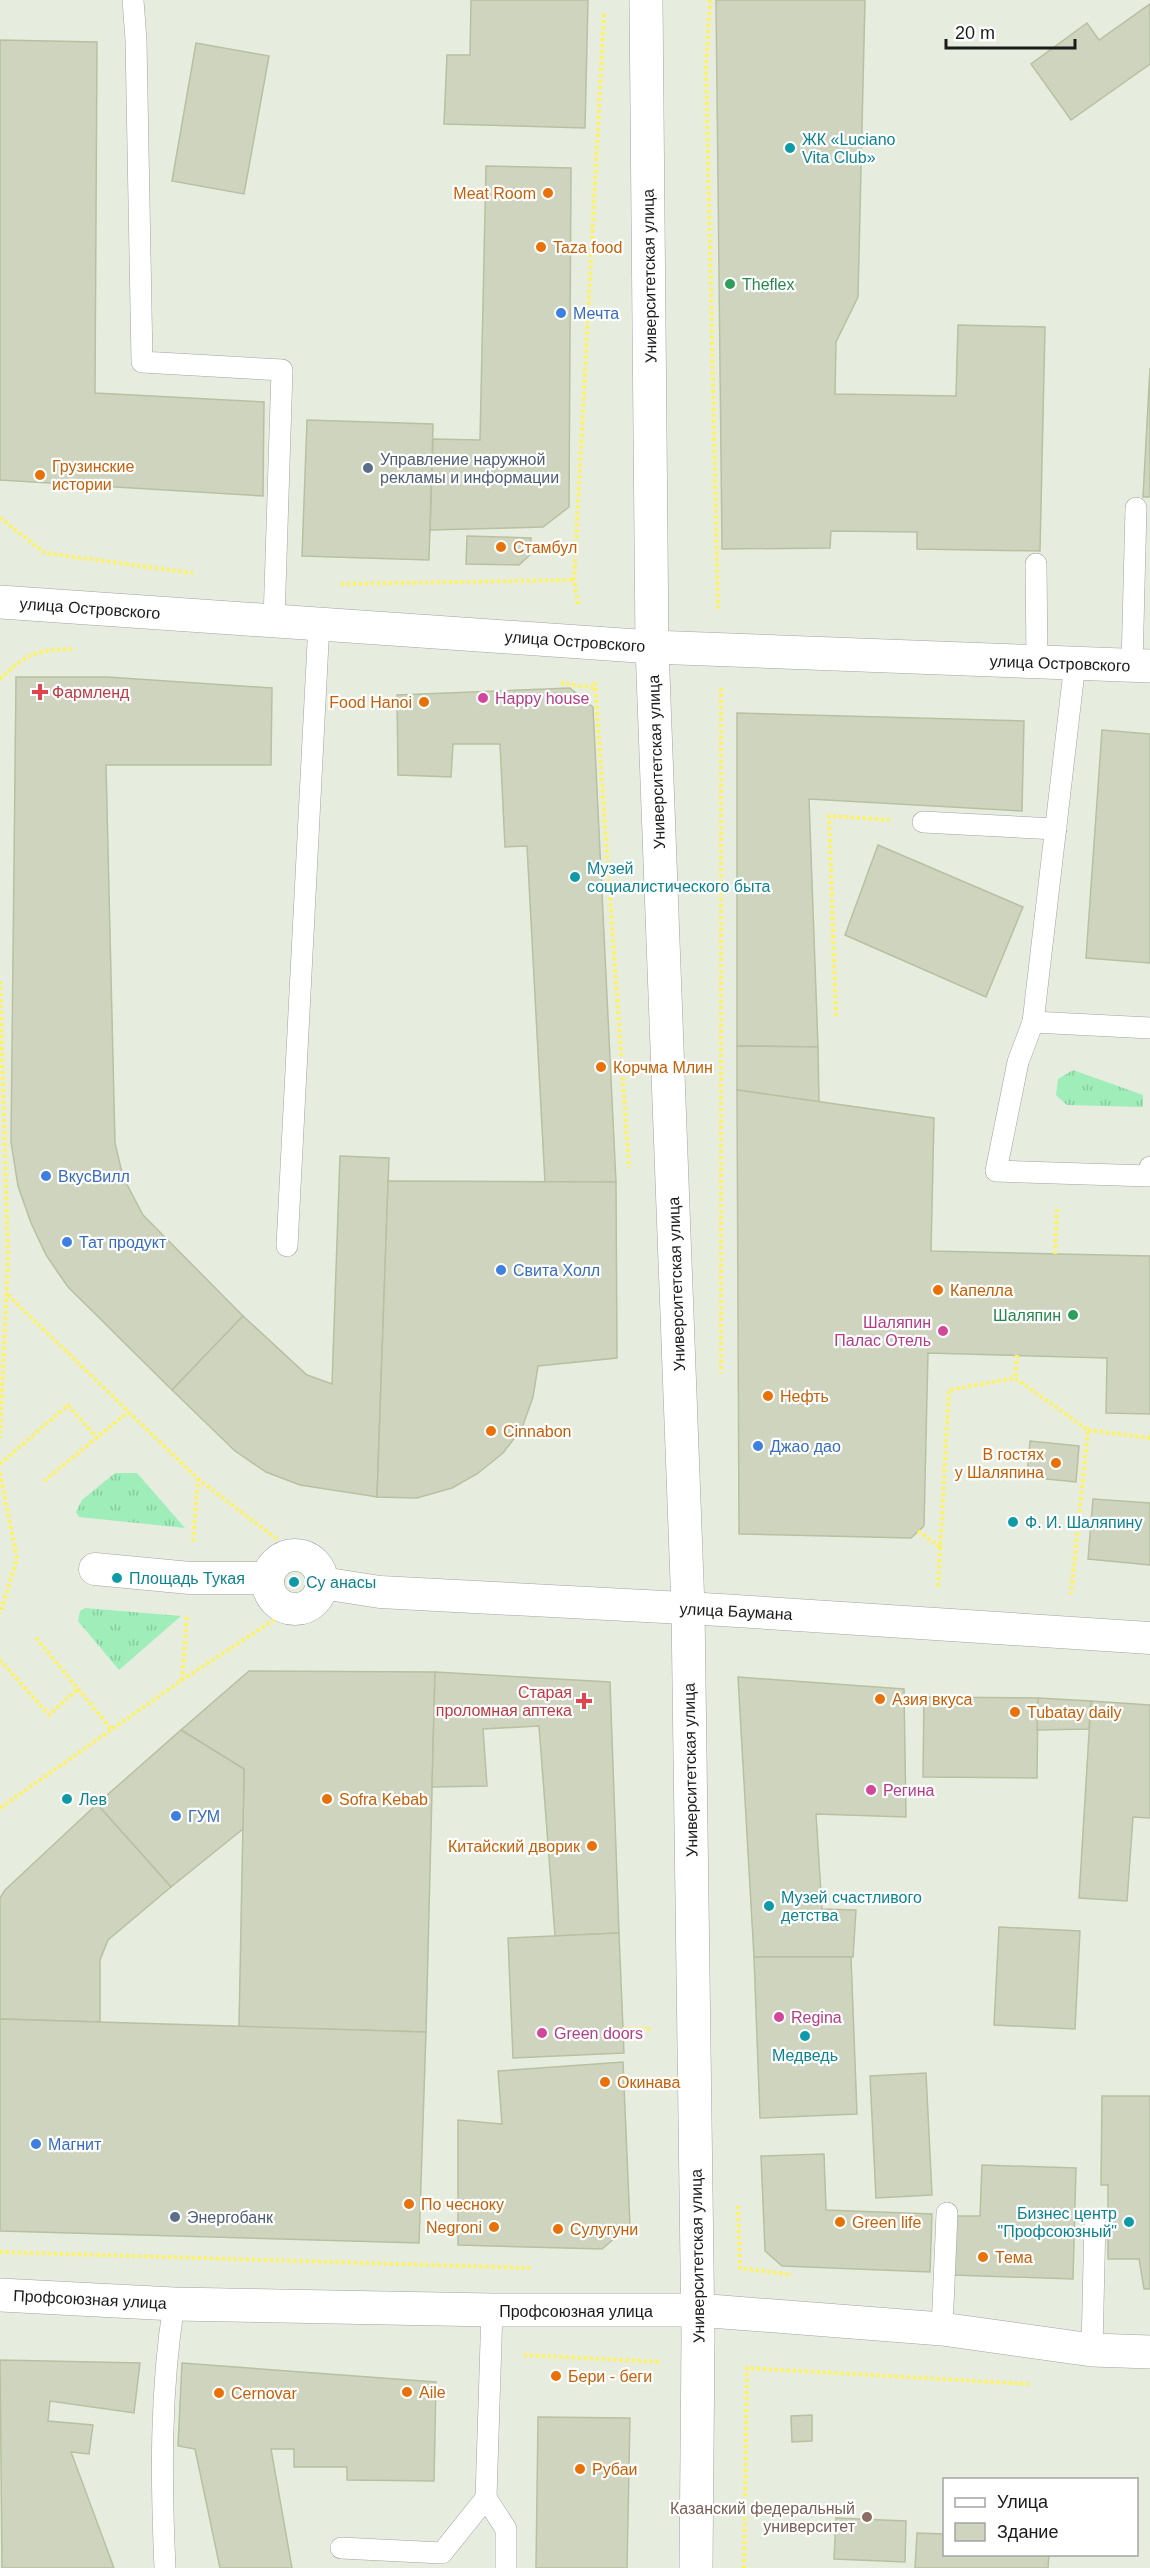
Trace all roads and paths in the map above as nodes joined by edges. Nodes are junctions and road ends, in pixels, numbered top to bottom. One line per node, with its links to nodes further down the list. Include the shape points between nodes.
1 (133, 0): 10 (lane, via 142,362 282,370)
2 (646, 0): 13 (street, Университетская улица)
3 (710, 0): 15 (path, via 706,67)
4 (604, 12): 12 (path, via 574,580)
5 (1136, 508): 18 (lane)
6 (0, 518): 7 (path)
7 (45, 554)
8 (1036, 564): 16 (lane)
9 (0, 602): 10 (street, улица Островского)
10 (274, 621): 11 (street, улица Островского)
11 (319, 623): 12 (street, улица Островского); 29 (lane)
12 (584, 641): 13 (street, улица Островского); 28 (path, via 596,688)
13 (652, 647): 15 (street, улица Островского); 49 (street, Университетская улица)
14 (43, 650): 19 (path, via 16,664)
15 (719, 650): 16 (street, улица Островского); 34 (path)
16 (1037, 662): 17 (street, улица Островского)
17 (1074, 663): 18 (street, улица Островского); 21 (lane)
18 (1141, 666)
19 (0, 679)
20 (923, 822): 21 (lane); 23 (path, via 829,816)
21 (1056, 829): 24 (lane)
22 (0, 981): 31 (path)
23 (836, 1016)
24 (1033, 1022): 25 (lane); 27 (lane, via 1018,1062 996,1171)
25 (1150, 1028)
26 (1150, 1167): 27 (lane, via 1148,1176)
27 (1058, 1173): 30 (path)
28 (630, 1177)
29 (287, 1246)
30 (1054, 1254)
31 (8, 1295): 35 (path); 37 (path)
32 (1017, 1355): 33 (path)
33 (1015, 1378): 36 (path); 44 (path, via 949,1390)
34 (721, 1383)
35 (128, 1412): 38 (path); 45 (path, via 198,1479)
36 (1088, 1430): 39 (path); 53 (path)
37 (0, 1438)
38 (97, 1438): 40 (path, via 68,1405); 42 (path)
39 (1150, 1438)
40 (0, 1464)
41 (0, 1473): 51 (path, via 17,1559)
42 (44, 1481)
43 (918, 1531): 44 (path)
44 (940, 1548): 52 (path)
45 (298, 1555): 47 (street, via 278,1561); 48 (street, via 316,1564)
46 (95, 1569): 47 (street, via 190,1578)
47 (268, 1578): 50 (street, via 276,1602)
48 (322, 1583): 49 (street, улица Баумана, via 380,1592); 50 (street, via 312,1603)
49 (688, 1608): 52 (street, улица Баумана); 73 (street, Университетская улица)
50 (291, 1609): 58 (path)
51 (0, 1614)
52 (936, 1624): 53 (street, улица Баумана)
53 (1066, 1633): 55 (street, улица Баумана)
54 (36, 1638): 57 (path)
55 (1150, 1638)
56 (0, 1660): 57 (path, via 49,1715)
57 (79, 1689): 58 (path)
58 (111, 1729): 59 (path)
59 (0, 1808)
60 (652, 2029): 61 (path)
61 (623, 2030)
62 (624, 2080): 63 (path)
63 (655, 2081)
64 (738, 2197): 69 (path)
65 (947, 2213): 74 (lane)
66 (1095, 2219): 75 (lane)
67 (0, 2252): 68 (path)
68 (537, 2268)
69 (740, 2268)
70 (0, 2295): 71 (street, Профсоюзная улица)
71 (174, 2304): 72 (street, Профсоюзная улица); 80 (lane, via 160,2466)
72 (492, 2310): 73 (street, Профсоюзная улица); 78 (lane)
73 (697, 2310): 74 (street, Профсоюзная улица); 82 (street, Университетская улица)
74 (942, 2330): 75 (street, Профсоюзная улица)
75 (1092, 2350): 76 (street, Профсоюзная улица)
76 (1150, 2352)
77 (1032, 2384): 83 (path, via 747,2368)
78 (486, 2498): 79 (lane, via 442,2553); 81 (lane, via 506,2529)
79 (341, 2548)
80 (165, 2568)
81 (506, 2568)
82 (696, 2568)
83 (744, 2568)

